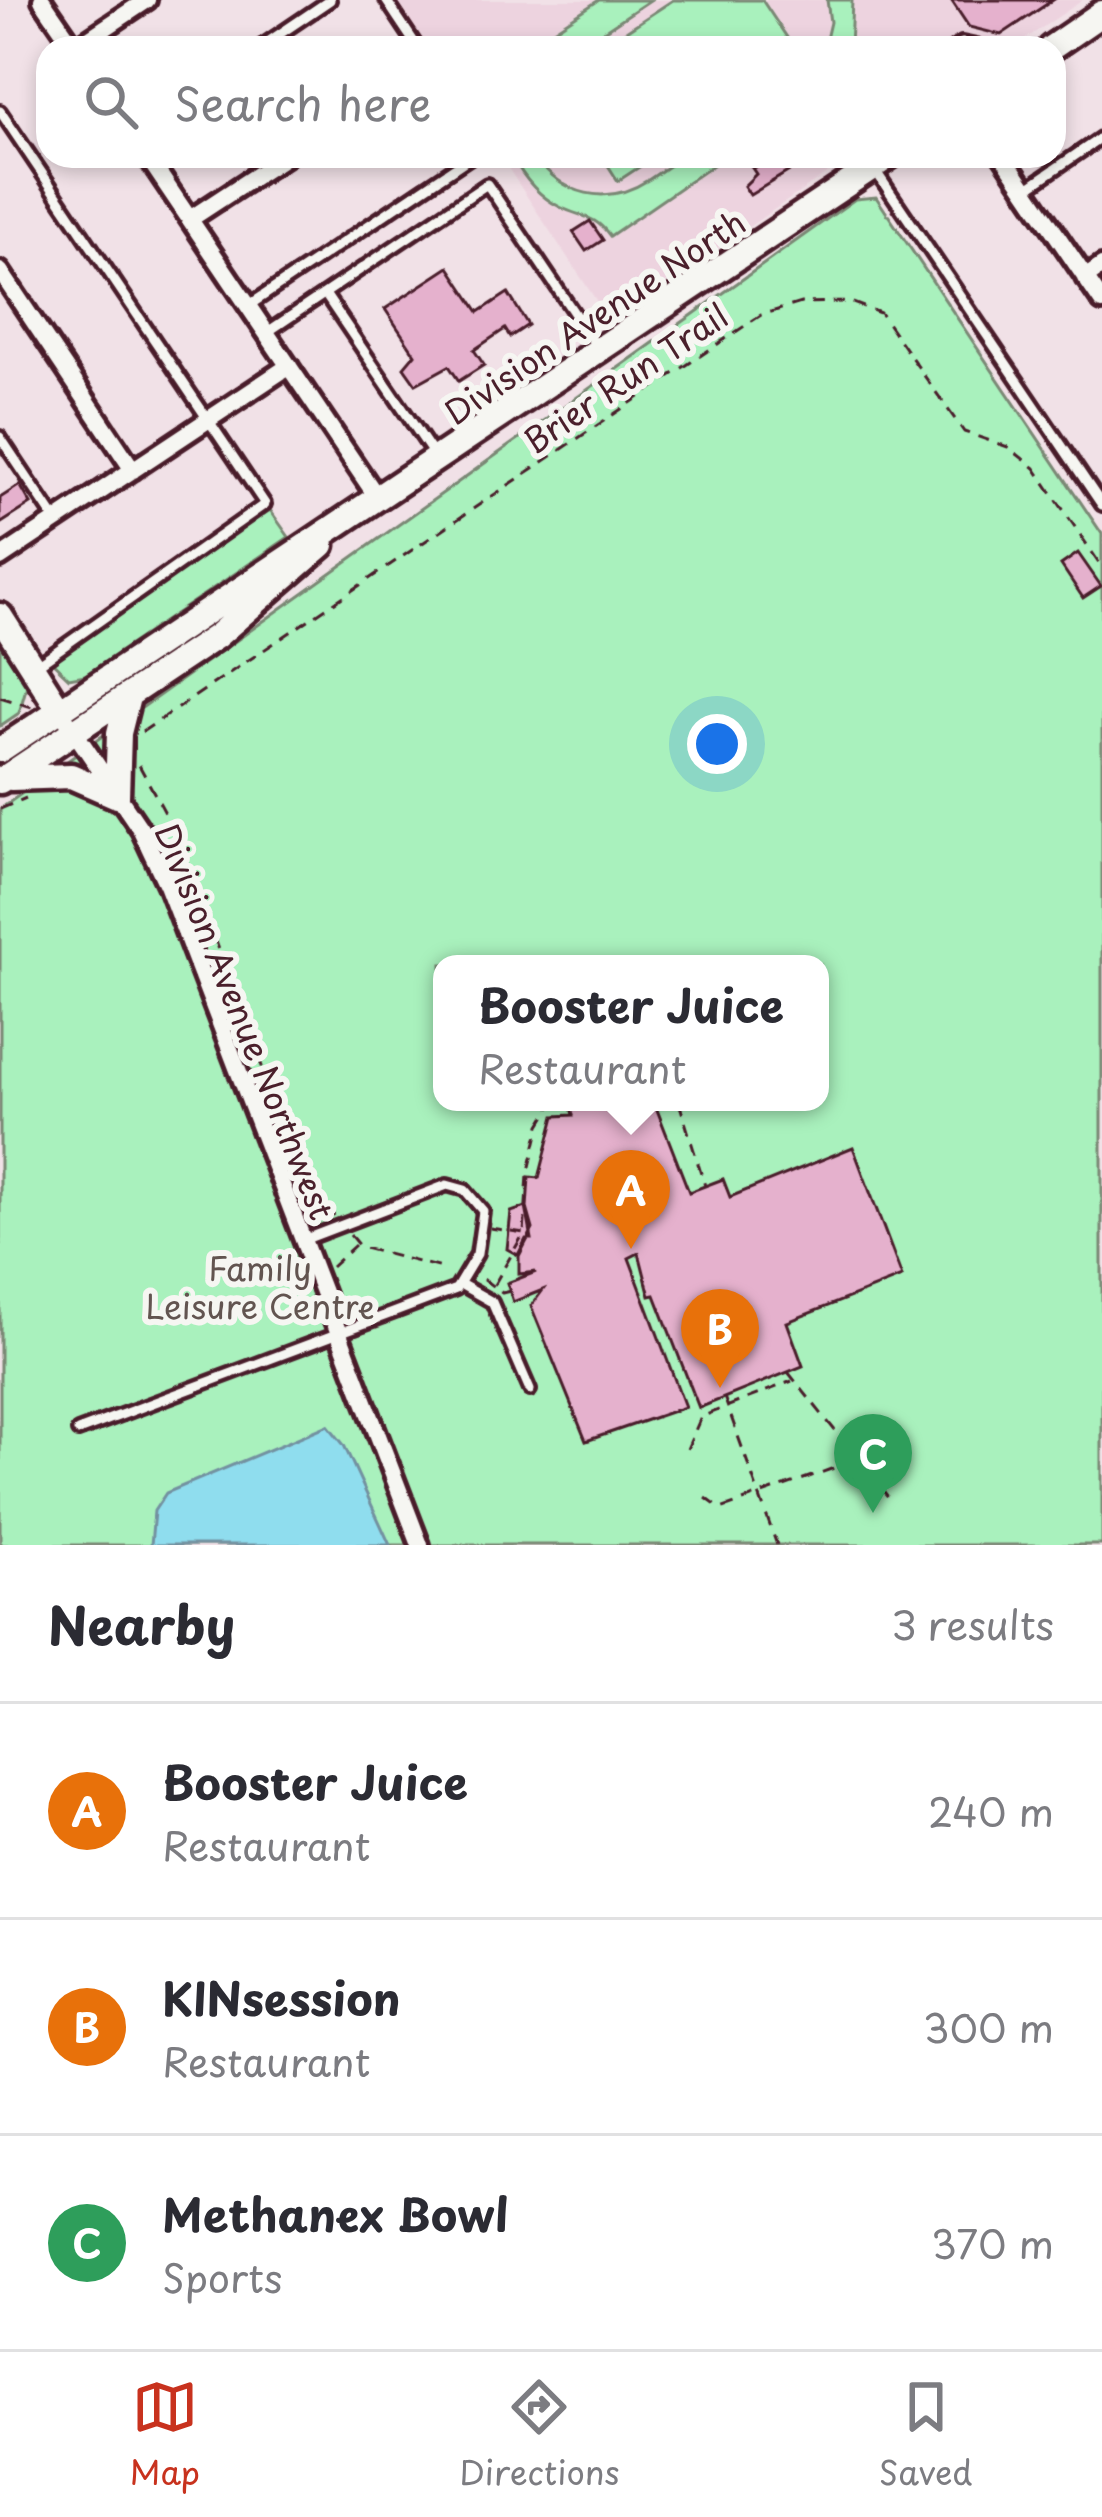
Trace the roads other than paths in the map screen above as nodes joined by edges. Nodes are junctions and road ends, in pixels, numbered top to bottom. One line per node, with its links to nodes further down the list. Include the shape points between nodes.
1 (42, 0): 6 (street)
2 (147, 0): 7 (street)
3 (330, 0): 8 (lane)
4 (386, 0): 9 (lane)
5 (1102, 13): 10 (main road)
6 (67, 36)
7 (93, 36)
8 (277, 36)
9 (410, 36)
10 (1066, 38)
11 (0, 111): 14 (lane)
12 (1102, 137): 13 (lane)
13 (1066, 162)
14 (36, 164)
15 (38, 168): 34 (lane)
16 (155, 168): 24 (street)
17 (268, 168): 24 (street)
18 (454, 168): 30 (lane)
19 (872, 168): 32 (main road, Division Avenue North)
20 (885, 168): 39 (lane)
21 (1011, 168): 23 (street)
22 (1057, 168): 23 (lane)
23 (1026, 189): 27 (street)
24 (190, 219): 30 (street)
25 (1102, 266): 27 (street)
26 (0, 271): 37 (street)
27 (1085, 278): 29 (street)
28 (325, 294): 31 (lane); 32 (lane, via 487,184); 36 (lane)
29 (1102, 302)
30 (248, 306): 31 (street)
31 (266, 333): 33 (street)
32 (600, 351): 36 (main road, Division Avenue North)
33 (289, 366): 34 (street); 38 (street)
34 (208, 420): 37 (street); 44 (lane, via 265,504)
35 (0, 437): 40 (lane)
36 (438, 461): 38 (main road, Division Avenue North)
37 (133, 470): 40 (street)
38 (379, 500): 41 (main road, Division Avenue North)
39 (1102, 506)
40 (56, 521): 42 (street)
41 (335, 530): 45 (main road, Division Avenue North, via 250,610); 46 (main road, Division Avenue North)
42 (0, 558)
43 (0, 616): 44 (main road)
44 (32, 667): 46 (main road)
45 (128, 697): 46 (main road, Division Avenue North); 49 (main road)
46 (66, 720): 47 (main road, Division Avenue North); 48 (main road, Division Avenue North); 49 (street, Division Avenue Northwest)
47 (0, 750)
48 (2, 780): 49 (main road, via 60,774)
49 (118, 796): 50 (street, Division Avenue Northwest, via 167,885)
50 (302, 1240): 51 (lane, via 447,1185 473,1196 483,1211); 52 (street, Division Avenue Northwest)
51 (462, 1285): 52 (lane); 53 (lane, via 492,1302)
52 (338, 1333): 54 (lane); 55 (street, Division Avenue Northwest)
53 (530, 1390)
54 (77, 1430)
55 (420, 1545)

